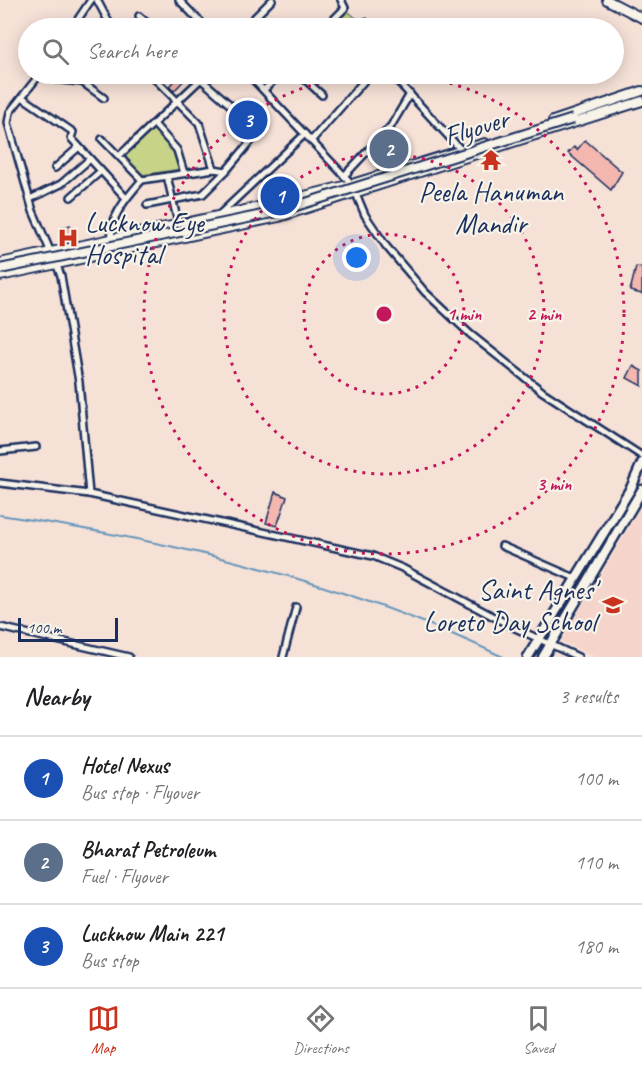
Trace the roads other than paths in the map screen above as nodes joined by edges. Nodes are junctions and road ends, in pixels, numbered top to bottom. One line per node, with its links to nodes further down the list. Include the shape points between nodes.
1 (91, 0): 7 (street)
2 (97, 0): 8 (street)
3 (179, 0): 9 (street)
4 (272, 0): 10 (street)
5 (341, 0): 11 (street, via 345,8)
6 (608, 0): 12 (main road)
7 (79, 18)
8 (107, 18)
9 (197, 18)
10 (254, 18)
11 (336, 18)
12 (642, 18)
13 (33, 84): 27 (street)
14 (85, 84): 28 (street)
15 (160, 84): 30 (street)
16 (196, 84): 30 (street)
17 (207, 84): 33 (street)
18 (258, 84): 23 (street)
19 (270, 84): 23 (street)
20 (310, 84): 26 (street)
21 (361, 84): 37 (street)
22 (401, 84): 25 (street)
23 (264, 90): 34 (street)
24 (642, 91): 31 (main road)
25 (410, 93): 39 (street); 49 (street, via 391,126)
26 (322, 95)
27 (22, 97): 38 (street, via 73,132 71,138); 55 (street, via 10,112 8,123)
28 (104, 98)
29 (642, 101): 31 (main road)
30 (178, 102): 32 (street); 44 (street, via 199,123)
31 (594, 113): 39 (main road); 41 (main road); 65 (main road, Flyover, bridge, via 277,212)
32 (154, 124): 40 (street); 47 (street, via 177,150)
33 (261, 132)
34 (305, 134): 37 (street); 58 (street)
35 (102, 139): 40 (street)
36 (252, 140): 46 (street)
37 (311, 141): 49 (street)
38 (79, 147): 42 (street); 43 (street)
39 (462, 150): 41 (street); 51 (main road)
40 (119, 156): 50 (street)
41 (465, 158): 52 (main road)
42 (90, 159): 45 (street); 55 (street, via 61,184)
43 (55, 168)
44 (214, 169): 46 (street); 47 (street)
45 (101, 171): 53 (street); 54 (street)
46 (226, 171): 56 (street, via 203,194)
47 (183, 173): 48 (street)
48 (167, 176): 50 (street); 56 (street)
49 (344, 176): 51 (street)
50 (142, 180): 54 (street)
51 (351, 184): 52 (street); 58 (main road)
52 (356, 192): 60 (main road, via 279,217); 69 (street, via 364,215 386,246 446,312 543,392)
53 (72, 197)
54 (126, 198): 61 (street)
55 (30, 199): 62 (street)
56 (173, 200): 57 (street); 59 (street)
57 (147, 206)
58 (216, 218): 59 (main road)
59 (178, 226): 60 (street); 61 (main road)
60 (185, 238): 64 (main road)
61 (112, 239): 62 (main road)
62 (51, 252): 63 (main road); 64 (street)
63 (0, 263)
64 (57, 264): 66 (main road); 73 (street, via 79,382)
65 (0, 269)
66 (0, 276)
67 (36, 447): 68 (street)
68 (0, 451)
69 (642, 456)
70 (642, 463): 75 (main road)
71 (0, 483): 73 (street)
72 (642, 490): 79 (main road)
73 (89, 494): 78 (street, via 373,556)
74 (502, 546): 75 (street)
75 (575, 578): 78 (main road)
76 (296, 607): 82 (street)
77 (0, 627): 81 (street)
78 (539, 637): 79 (street); 80 (main road)
79 (551, 644): 83 (main road); 84 (street)
80 (530, 653)
81 (129, 657)
82 (283, 657)
83 (544, 657)
84 (578, 657)

